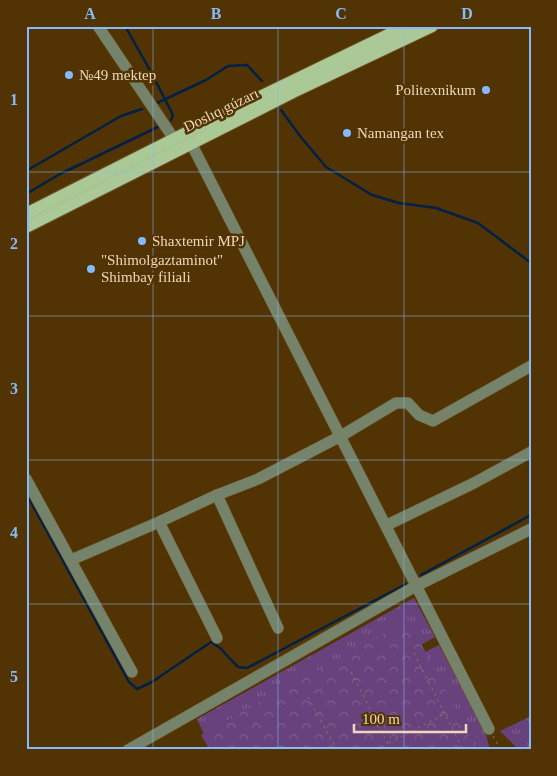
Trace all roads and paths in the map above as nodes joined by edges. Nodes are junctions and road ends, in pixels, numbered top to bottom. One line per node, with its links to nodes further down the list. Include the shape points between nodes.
1 (98, 26): 4 (street)
2 (407, 26): 4 (main road, Doslıq gúzarı)
3 (432, 26): 5 (main road, Doslıq gúzarı)
4 (174, 138): 6 (main road, Doslıq gúzarı)
5 (191, 143): 7 (main road, Doslıq gúzarı); 9 (street)
6 (26, 214)
7 (26, 227)
8 (531, 366): 9 (street, via 433,421 418,414 408,403 396,403)
9 (341, 436): 12 (street, via 258,479); 14 (street)
10 (531, 452): 14 (street)
11 (26, 479): 16 (street)
12 (217, 495): 13 (street); 18 (street)
13 (159, 522): 16 (street); 19 (street)
14 (387, 525): 17 (street)
15 (531, 529): 17 (street)
16 (71, 560): 21 (street)
17 (416, 586): 25 (street); 27 (street)
18 (278, 628)
19 (217, 638)
20 (414, 653): 24 (path)
21 (132, 672)
22 (351, 672): 26 (path)
23 (308, 697): 28 (path)
24 (445, 714): 26 (path); 30 (path)
25 (489, 729): 31 (path)
26 (388, 744): 29 (path)
27 (128, 750)
28 (336, 750)
29 (391, 750)
30 (463, 750)
31 (501, 750)

